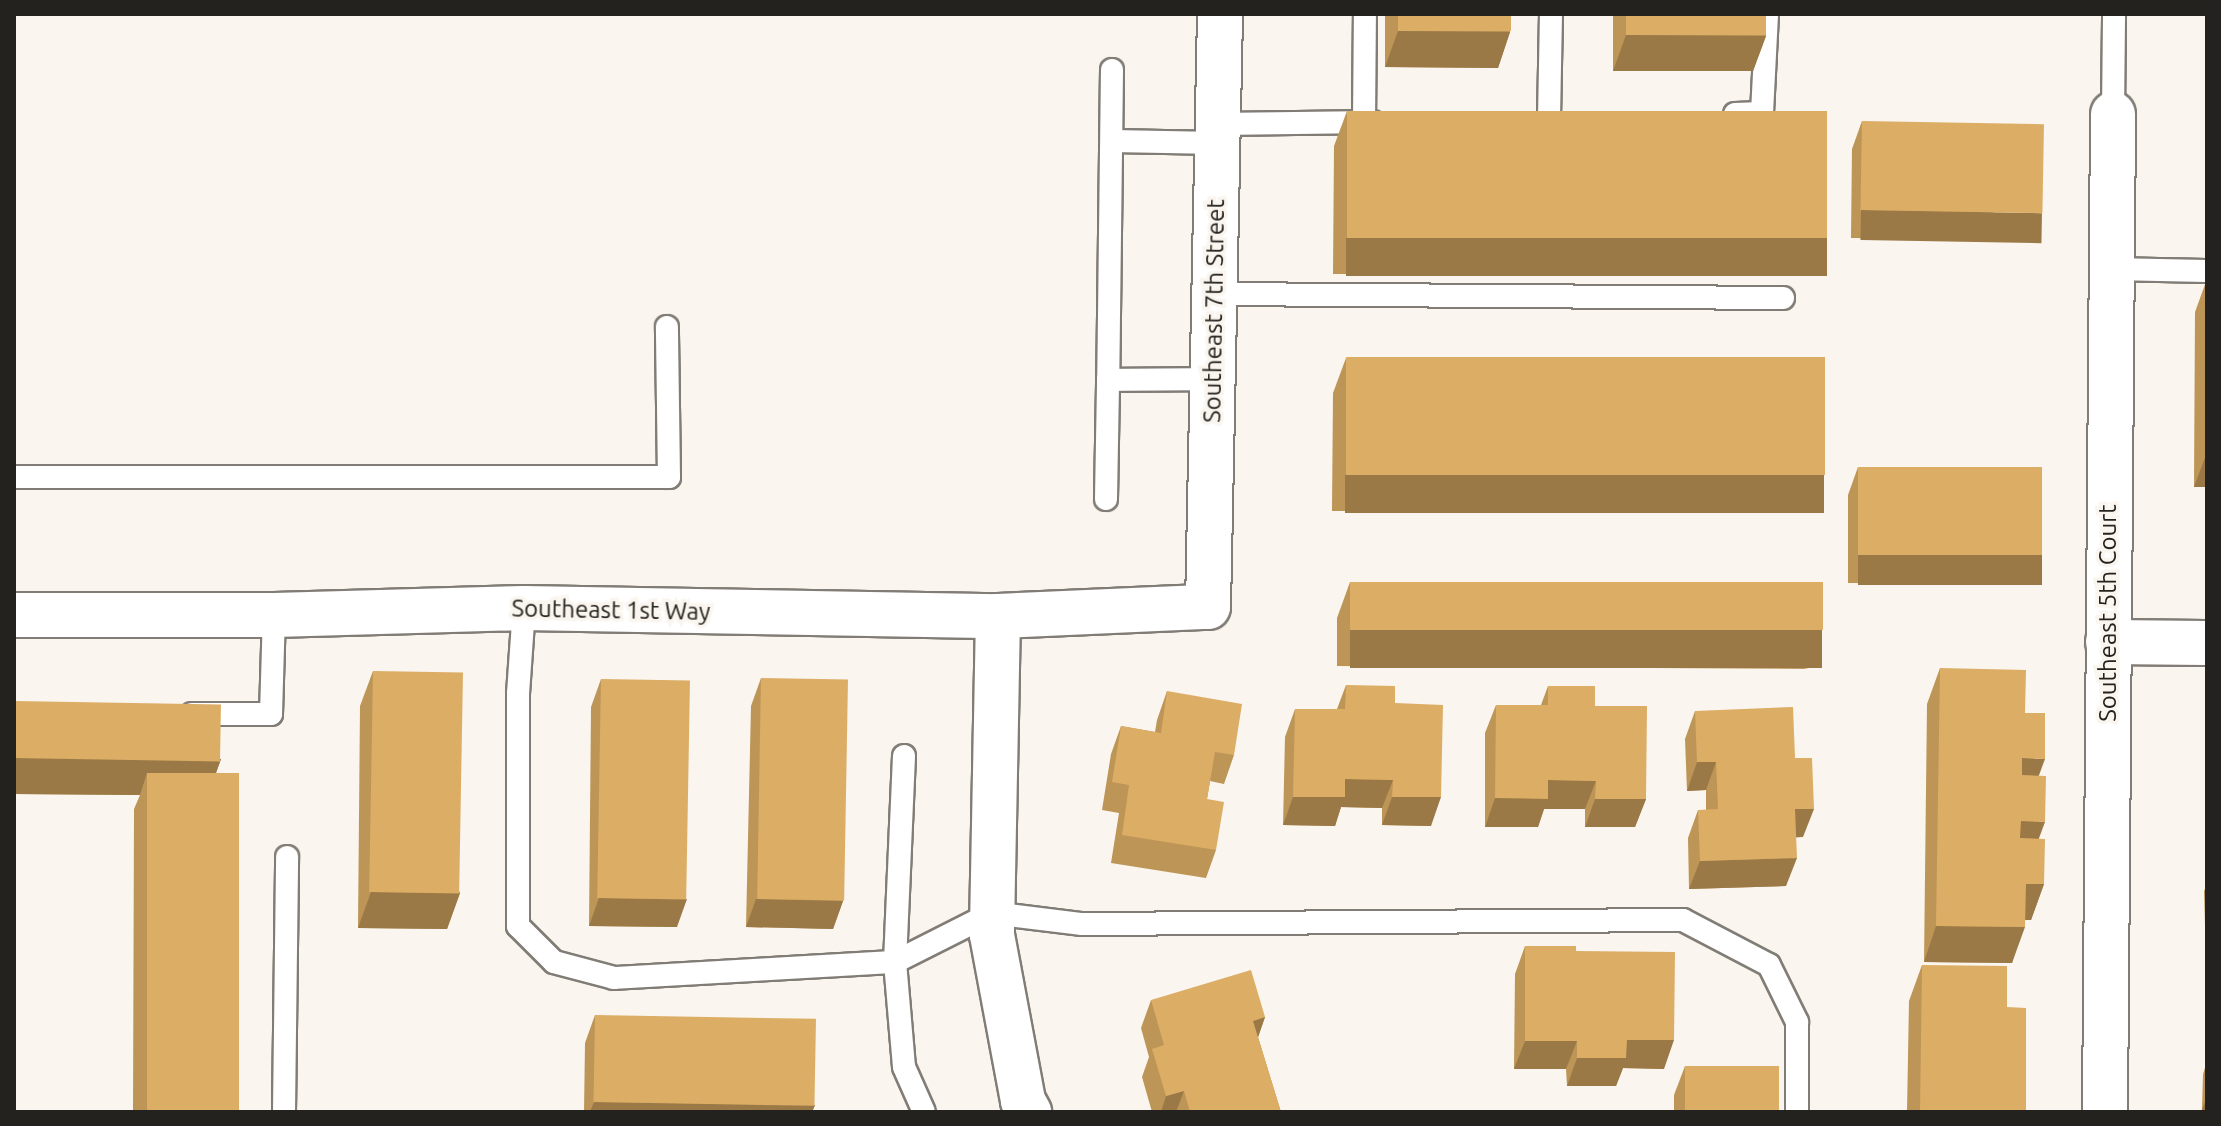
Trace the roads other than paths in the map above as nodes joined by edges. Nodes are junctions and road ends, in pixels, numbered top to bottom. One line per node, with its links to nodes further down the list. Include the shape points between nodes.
1 (1220, 14): 12 (street, Southeast 7th Street)
2 (1365, 14): 11 (lane)
3 (1551, 14): 9 (lane)
4 (1767, 14): 7 (lane, via 1762,113)
5 (2114, 14): 8 (lane)
6 (1112, 70): 13 (lane)
7 (1716, 114)
8 (2113, 114): 14 (street, Southeast 5th Court)
9 (1549, 118)
10 (1395, 121): 11 (lane)
11 (1364, 122): 12 (lane)
12 (1218, 134): 13 (lane); 16 (street, Southeast 7th Street)
13 (1112, 141): 20 (lane)
14 (2111, 269): 15 (lane); 28 (street, Southeast 5th Court)
15 (2207, 271)
16 (1214, 294): 17 (lane); 19 (street, Southeast 7th Street)
17 (1783, 298)
18 (667, 327): 21 (lane, via 669,477)
19 (1213, 379): 20 (lane); 23 (street, Southeast 7th Street)
20 (1108, 380): 22 (lane)
21 (14, 477)
22 (1106, 499)
23 (1208, 607): 27 (street, Southeast 1st Way)
24 (524, 608): 26 (street, Southeast 1st Way); 27 (street, Southeast 1st Way); 34 (lane, via 518,693 518,926 554,962 614,978)
25 (14, 615): 26 (street, Southeast 1st Way)
26 (274, 615): 30 (lane, via 271,714)
27 (998, 616): 33 (street)
28 (2108, 642): 29 (street); 39 (street, Southeast 5th Court)
29 (2207, 643)
30 (165, 713)
31 (904, 756): 34 (lane)
32 (287, 857): 35 (lane)
33 (992, 913): 34 (lane); 37 (street, via 1014,1056); 38 (lane, via 1082,924 1683,920 1769,965 1797,1022)
34 (895, 962): 36 (lane, via 904,1067)
35 (284, 1112)
36 (924, 1112)
37 (1029, 1112)
38 (1797, 1112)
39 (2105, 1112)

